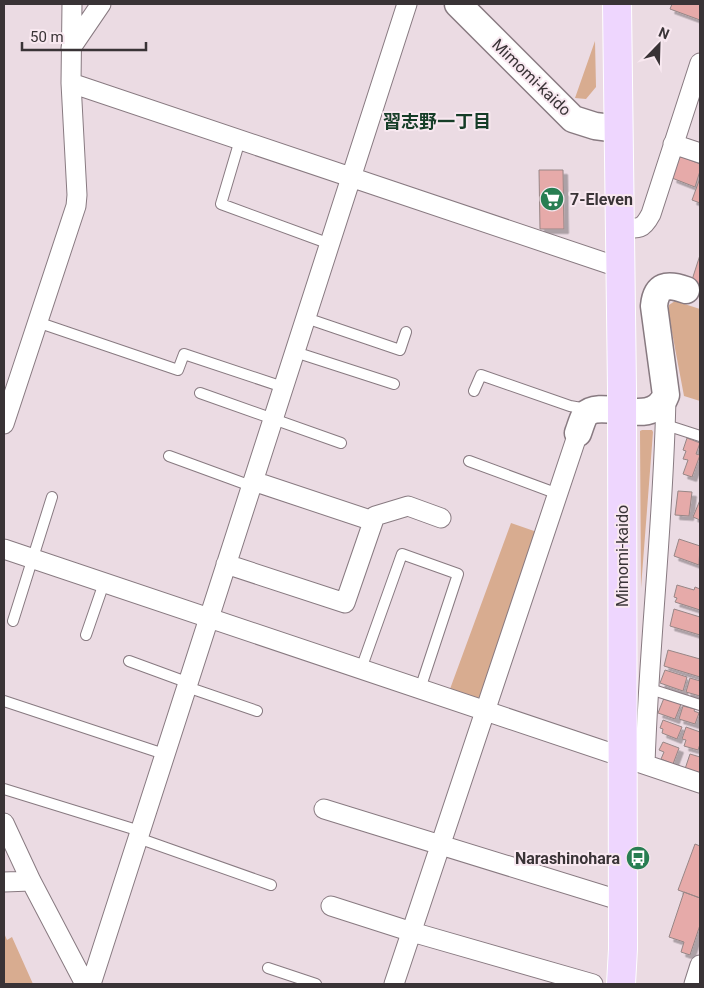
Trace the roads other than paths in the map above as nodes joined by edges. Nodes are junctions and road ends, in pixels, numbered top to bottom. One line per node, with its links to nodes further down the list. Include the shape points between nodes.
1 (72, 4): 6 (street)
2 (101, 4): 6 (street)
3 (407, 4): 14 (street)
4 (458, 4): 10 (street, Mimomi-kaido, via 573,118 595,126)
5 (617, 4): 10 (main road, Mimomi-kaido)
6 (71, 48): 8 (street)
7 (700, 63): 9 (street)
8 (71, 83): 11 (street); 20 (street, via 76,206)
9 (696, 93): 12 (street)
10 (618, 129): 15 (main road, Mimomi-kaido)
11 (240, 140): 14 (street); 16 (lane, via 221,204)
12 (673, 144): 13 (street); 15 (street, via 646,223 636,229)
13 (700, 153)
14 (351, 177): 16 (street); 17 (street)
15 (620, 226): 17 (main road, Mimomi-kaido)
16 (330, 244): 19 (street)
17 (621, 268): 29 (main road, Mimomi-kaido)
18 (693, 292): 27 (street, via 666,286 655,294)
19 (306, 318): 21 (lane, via 400,350); 22 (street)
20 (37, 322): 24 (lane, via 178,370 184,354); 31 (street)
21 (406, 332)
22 (295, 352): 23 (lane); 24 (street)
23 (394, 384)
24 (283, 388): 30 (street)
25 (474, 391): 28 (lane, via 481,375 570,406)
26 (200, 393): 30 (lane)
27 (666, 395): 29 (street, via 658,407 648,411); 32 (street)
28 (594, 410): 29 (street); 33 (street, via 584,416)
29 (622, 411): 60 (main road, Mimomi-kaido)
30 (273, 419): 35 (lane); 38 (street)
31 (4, 424)
32 (666, 425): 34 (lane); 53 (street)
33 (578, 433): 39 (street)
34 (700, 436)
35 (341, 443)
36 (169, 456): 38 (lane)
37 (469, 461): 39 (lane)
38 (252, 483): 42 (street); 45 (street)
39 (558, 494): 58 (street)
40 (52, 497): 44 (lane)
41 (441, 518): 42 (street, via 408,506 375,516)
42 (373, 522): 45 (street, via 345,603)
43 (4, 549): 44 (street)
44 (33, 559): 46 (street); 48 (lane)
45 (226, 564): 47 (street)
46 (104, 583): 47 (street); 49 (lane)
47 (209, 618): 51 (street); 52 (street)
48 (13, 621)
49 (86, 635)
50 (129, 661): 52 (lane)
51 (361, 669): 54 (street); 54 (lane, via 402,554 458,574)
52 (188, 685): 57 (lane); 59 (street)
53 (647, 688): 56 (lane); 60 (street)
54 (420, 689): 58 (street)
55 (4, 701): 59 (lane)
56 (700, 705)
57 (257, 711)
58 (486, 711): 60 (street); 66 (street)
59 (164, 754): 65 (street)
60 (633, 760): 61 (street); 70 (main road, Mimomi-kaido)
61 (700, 782)
62 (4, 789): 65 (lane)
63 (324, 809): 66 (street)
64 (4, 823): 67 (street)
65 (139, 834): 69 (lane); 76 (street)
66 (441, 845): 70 (street); 72 (street)
67 (31, 881): 68 (street); 75 (street)
68 (4, 882)
69 (271, 885)
70 (622, 901): 80 (main road, Mimomi-kaido)
71 (331, 906): 72 (street)
72 (412, 932): 78 (street); 79 (street)
73 (700, 965): 81 (street)
74 (268, 968): 77 (lane)
75 (85, 984)
76 (90, 984)
77 (316, 984)
78 (394, 984)
79 (593, 984)
80 (621, 984)
81 (694, 984)

